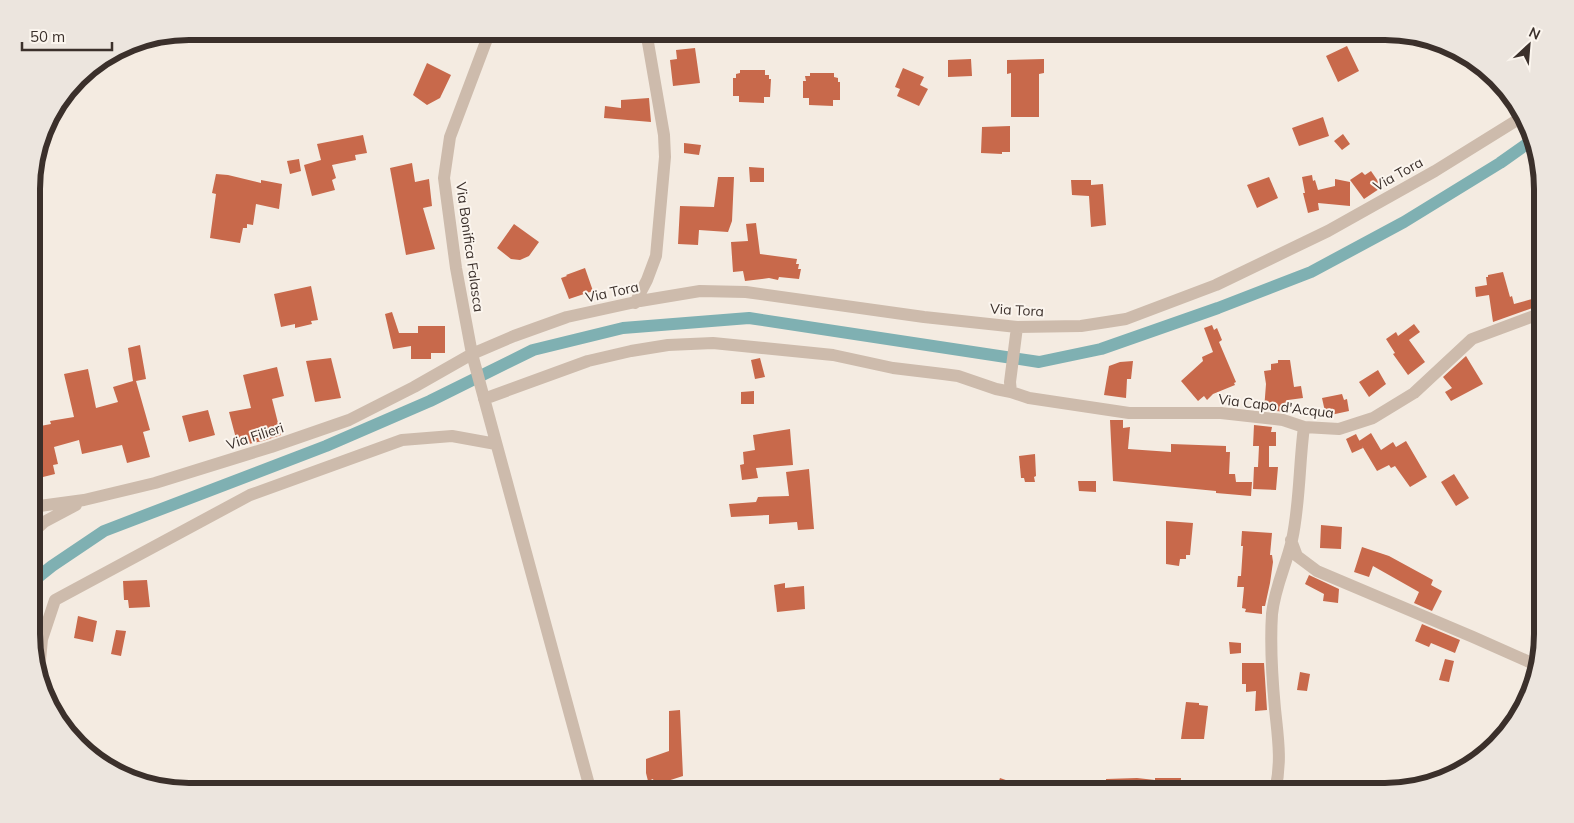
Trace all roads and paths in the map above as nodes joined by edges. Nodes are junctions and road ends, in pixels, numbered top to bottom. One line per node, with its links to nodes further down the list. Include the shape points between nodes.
1 (487, 40): 7 (street, Via Bonifica Falasca, via 450,137 444,178)
2 (648, 40): 4 (street, via 665,157 656,256)
3 (1517, 120): 6 (street, Via Tora, via 1328,231 1216,284 1126,319 1081,326)
4 (635, 303): 6 (street, Via Tora, via 700,291 746,292); 7 (street, Via Tora, via 567,317 514,336)
5 (1534, 316): 10 (street, Via Capo d'Acqua, via 1472,339 1414,392 1373,418 1339,429)
6 (1017, 329): 8 (street)
7 (473, 360): 9 (street, Via Bonifica Falasca); 12 (street, Via Filieri, via 349,420 155,483)
8 (1010, 387): 9 (street, Via Capo d'Acqua, via 996,389 958,376 833,356 693,343 631,350); 10 (street, Via Capo d'Acqua, via 1029,398 1129,413 1221,413 1284,420)
9 (483, 395): 11 (street, Via Bonifica Falasca)
10 (1304, 427): 15 (street)
11 (496, 444): 16 (street, via 452,436 402,440 250,495 55,600); 18 (street, Via Bonifica Falasca)
12 (84, 500): 13 (street, Via Filieri); 14 (street)
13 (40, 506)
14 (40, 526)
15 (1292, 540): 17 (street, via 1297,556 1317,571); 19 (street, via 1277,583 1272,613 1271,666 1280,753)
16 (41, 651)
17 (1531, 664)
18 (589, 783)
19 (1277, 783)

